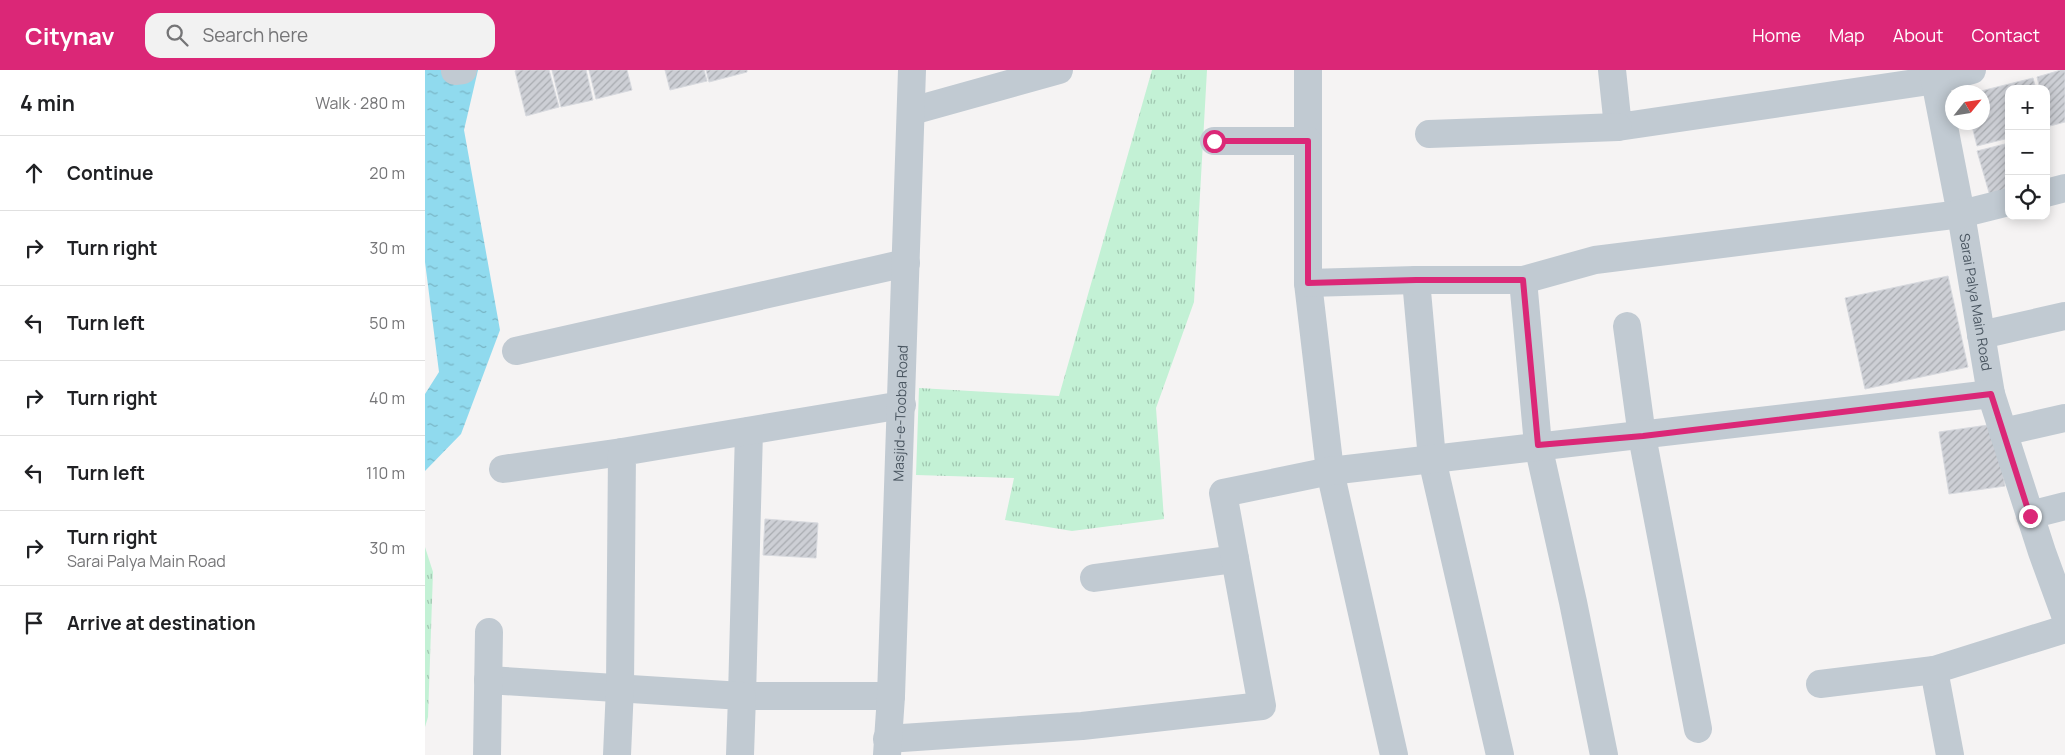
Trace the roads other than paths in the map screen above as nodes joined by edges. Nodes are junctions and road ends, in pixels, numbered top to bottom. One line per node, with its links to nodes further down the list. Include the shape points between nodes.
1 (463, 70): 7 (street)
2 (912, 70): 9 (street, Masjid-e-Tooba Road)
3 (1059, 70): 9 (street)
4 (1308, 70): 13 (street)
5 (1613, 70): 10 (street)
6 (1972, 70): 8 (street)
7 (455, 71)
8 (1934, 75): 10 (street); 17 (street, Sarai Palya Main Road)
9 (912, 111): 18 (street, Masjid-e-Tooba Road)
10 (1618, 127): 11 (street)
11 (1429, 134)
12 (1214, 141): 13 (street)
13 (1308, 141): 21 (street)
14 (2065, 188): 15 (street)
15 (2050, 191)
16 (2005, 203): 17 (street)
17 (1961, 214): 20 (street, via 1595,260); 24 (street, Sarai Palya Main Road)
18 (907, 262): 25 (street); 27 (street, Masjid-e-Tooba Road)
19 (1416, 280): 20 (street); 21 (street); 34 (street)
20 (1523, 280): 32 (street)
21 (1308, 283): 36 (street)
22 (2065, 316): 24 (street)
23 (1627, 326): 31 (street)
24 (1981, 335): 26 (street, Sarai Palya Main Road)
25 (516, 351)
26 (1991, 394): 30 (street, Sarai Palya Main Road); 31 (street)
27 (902, 405): 29 (street); 50 (street, Masjid-e-Tooba Road)
28 (2065, 418): 30 (street)
29 (749, 431): 33 (street); 49 (street)
30 (2003, 432): 38 (street, Sarai Palya Main Road)
31 (1643, 436): 32 (street); 51 (street)
32 (1538, 445): 34 (street); 58 (street)
33 (622, 452): 35 (street); 48 (street)
34 (1432, 458): 36 (street); 57 (street)
35 (503, 469)
36 (1330, 471): 39 (street, via 1223,492); 56 (street)
37 (2065, 506): 38 (street)
38 (2030, 516): 40 (street, Sarai Palya Main Road)
39 (1235, 559): 41 (street); 52 (street, via 1262,706)
40 (2057, 565): 42 (street, Sarai Palya Main Road)
41 (1094, 578)
42 (2065, 615)
43 (2065, 629): 45 (street)
44 (489, 632): 46 (street)
45 (1934, 670): 47 (street); 59 (street)
46 (488, 680): 48 (street); 53 (street)
47 (1820, 684)
48 (620, 687): 49 (street); 54 (street)
49 (742, 696): 50 (street); 55 (street)
50 (891, 696): 52 (street, Masjid-e-Tooba Road)
51 (1698, 729)
52 (887, 747)
53 (487, 755)
54 (617, 755)
55 (740, 755)
56 (1394, 755)
57 (1500, 755)
58 (1604, 755)
59 (1950, 755)

